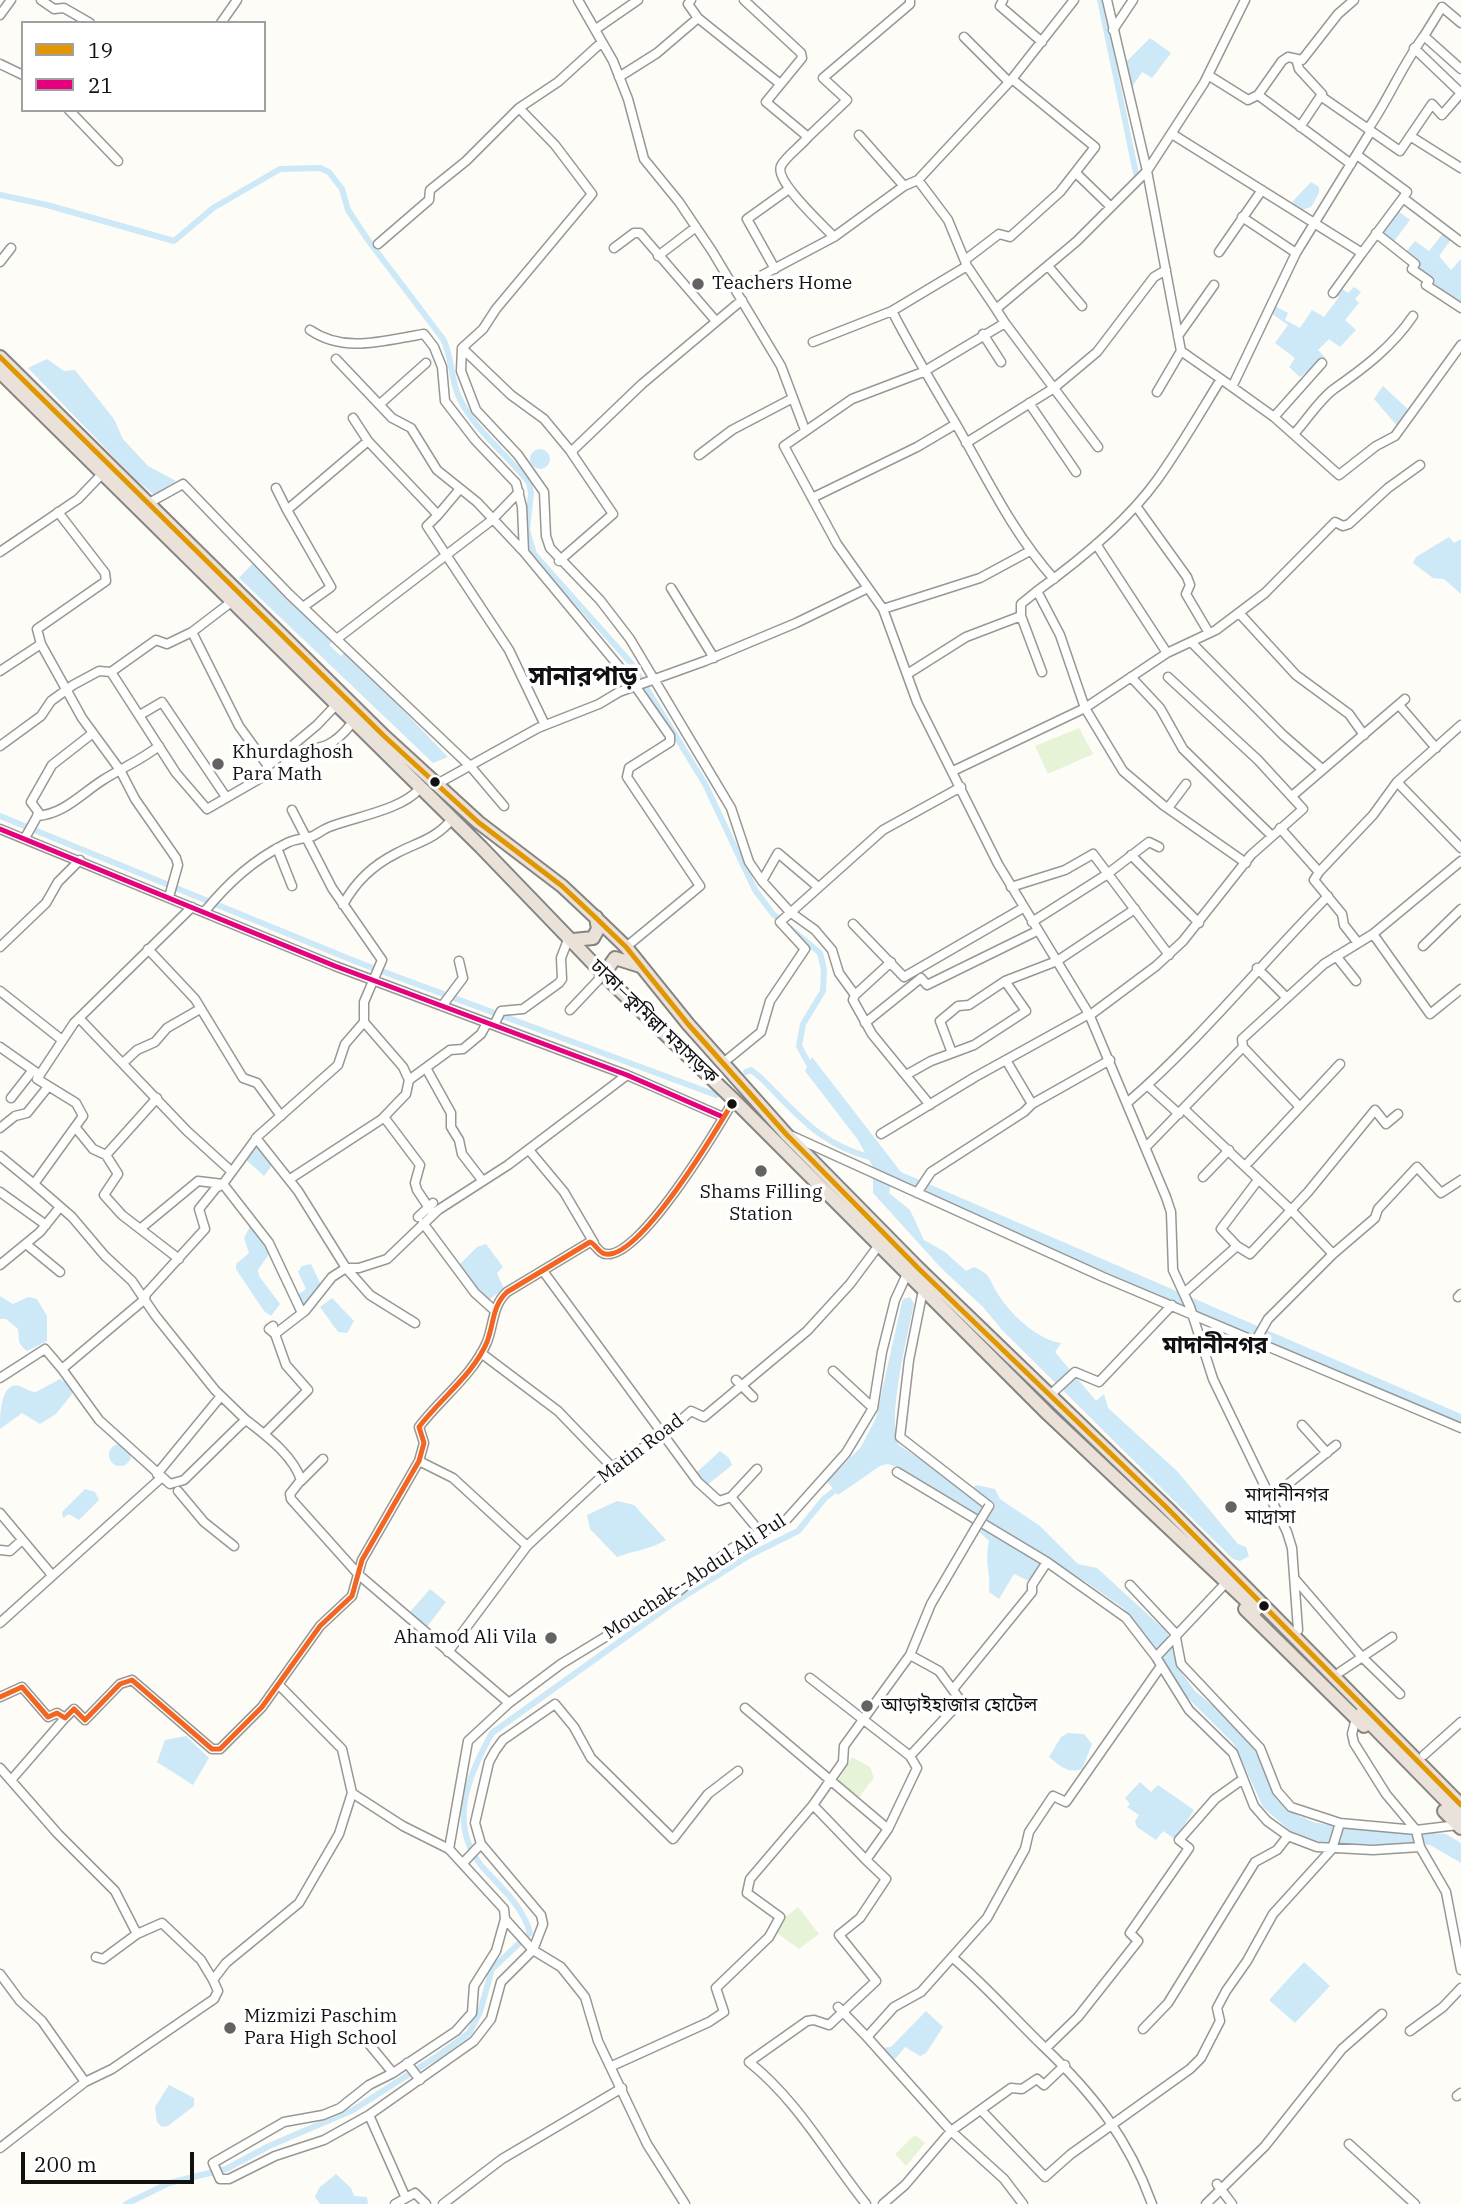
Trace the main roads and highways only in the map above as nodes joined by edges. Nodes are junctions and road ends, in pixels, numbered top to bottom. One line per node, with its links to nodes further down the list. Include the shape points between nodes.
1 (0, 349): 5 (highway)
2 (0, 356): 5 (highway, ঢাকা–কুমিল্লা মহাসড়ক)
3 (0, 372): 5 (highway, ঢাকা–কুমিল্লা মহাসড়ক)
4 (0, 379): 5 (highway)
5 (18, 383): 6 (highway, ঢাকা–কুমিল্লা মহাসড়ক, via 149,503 436,784); 7 (highway, ঢাকা–কুমিল্লা মহাসড়ক, via 230,603)
6 (596, 917): 7 (highway, via 598,929 593,938); 8 (highway, ঢাকা–কুমিল্লা মহাসড়ক)
7 (571, 939): 9 (highway, ঢাকা–কুমিল্লা মহাসড়ক)
8 (642, 967): 9 (highway, via 615,958); 10 (highway, ঢাকা–কুমিল্লা মহাসড়ক, via 786,1133 1053,1392)
9 (606, 976): 10 (highway, ঢাকা–কুমিল্লা মহাসড়ক, via 906,1274)
10 (1162, 1512): 11 (highway, via 1207,1540); 12 (highway, ঢাকা–কুমিল্লা মহাসড়ক); 13 (highway, ঢাকা–কুমিল্লা মহাসড়ক); 13 (highway, via 1170,1537)
11 (1461, 1794)
12 (1461, 1805)
13 (1460, 1823)

